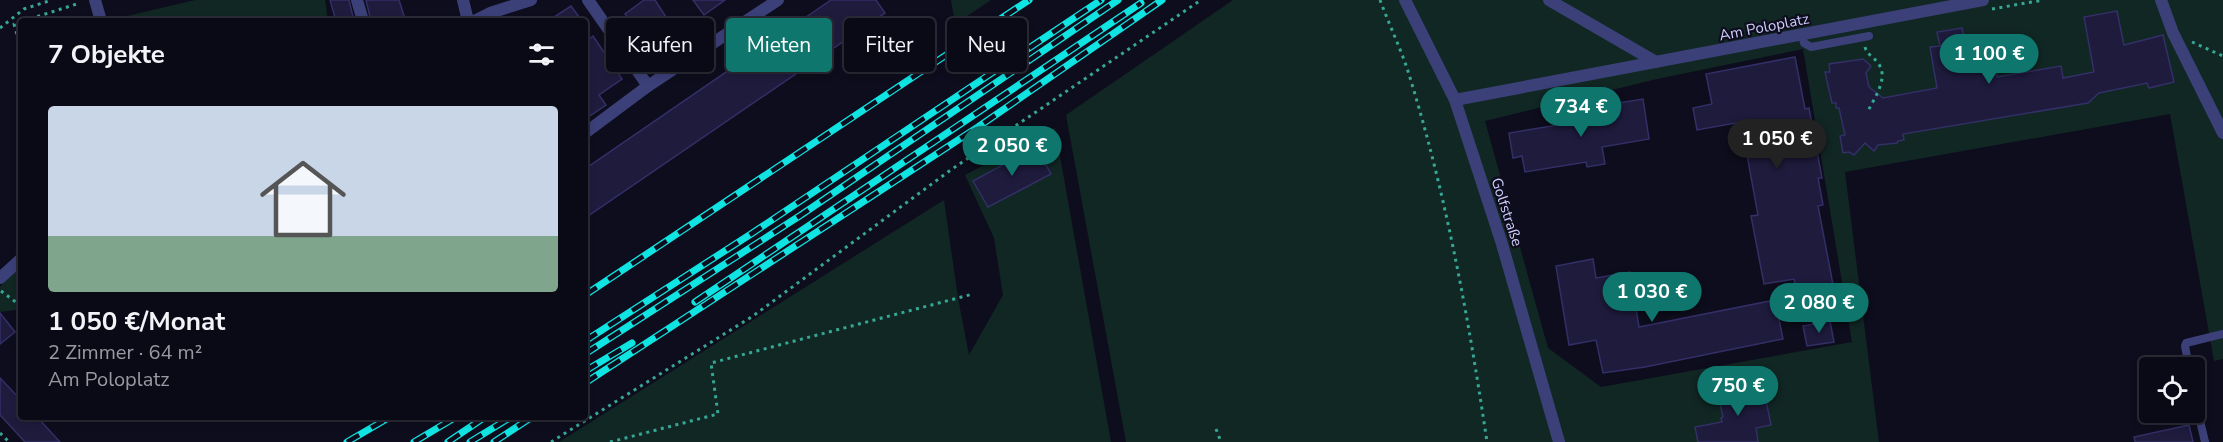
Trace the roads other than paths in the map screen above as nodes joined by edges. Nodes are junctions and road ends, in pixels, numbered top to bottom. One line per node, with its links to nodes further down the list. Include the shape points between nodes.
1 (95, 0): 11 (street)
2 (357, 0): 12 (street)
3 (463, 0): 13 (street)
4 (531, 0): 14 (street)
5 (588, 0): 18 (street)
6 (778, 0): 18 (street)
7 (1405, 0): 19 (street, Golfstraße)
8 (1549, 0): 17 (street)
9 (1983, 0): 15 (street, Am Poloplatz)
10 (2161, 0): 21 (street, via 2173,33)
11 (100, 18)
12 (362, 18)
13 (467, 18)
14 (480, 18)
15 (1802, 35): 16 (lane, via 1804,43 1811,47); 17 (street, Am Poloplatz)
16 (1866, 37)
17 (1656, 62): 19 (street, Am Poloplatz)
18 (648, 86): 20 (street)
19 (1455, 100): 27 (street, Golfstraße, via 1502,244)
20 (588, 131)
21 (2223, 133)
22 (18, 263): 23 (street)
23 (1, 285)
24 (2223, 334): 25 (lane, via 2186,343)
25 (2187, 357)
26 (2201, 423): 28 (lane)
27 (1559, 442)
28 (2205, 442)

